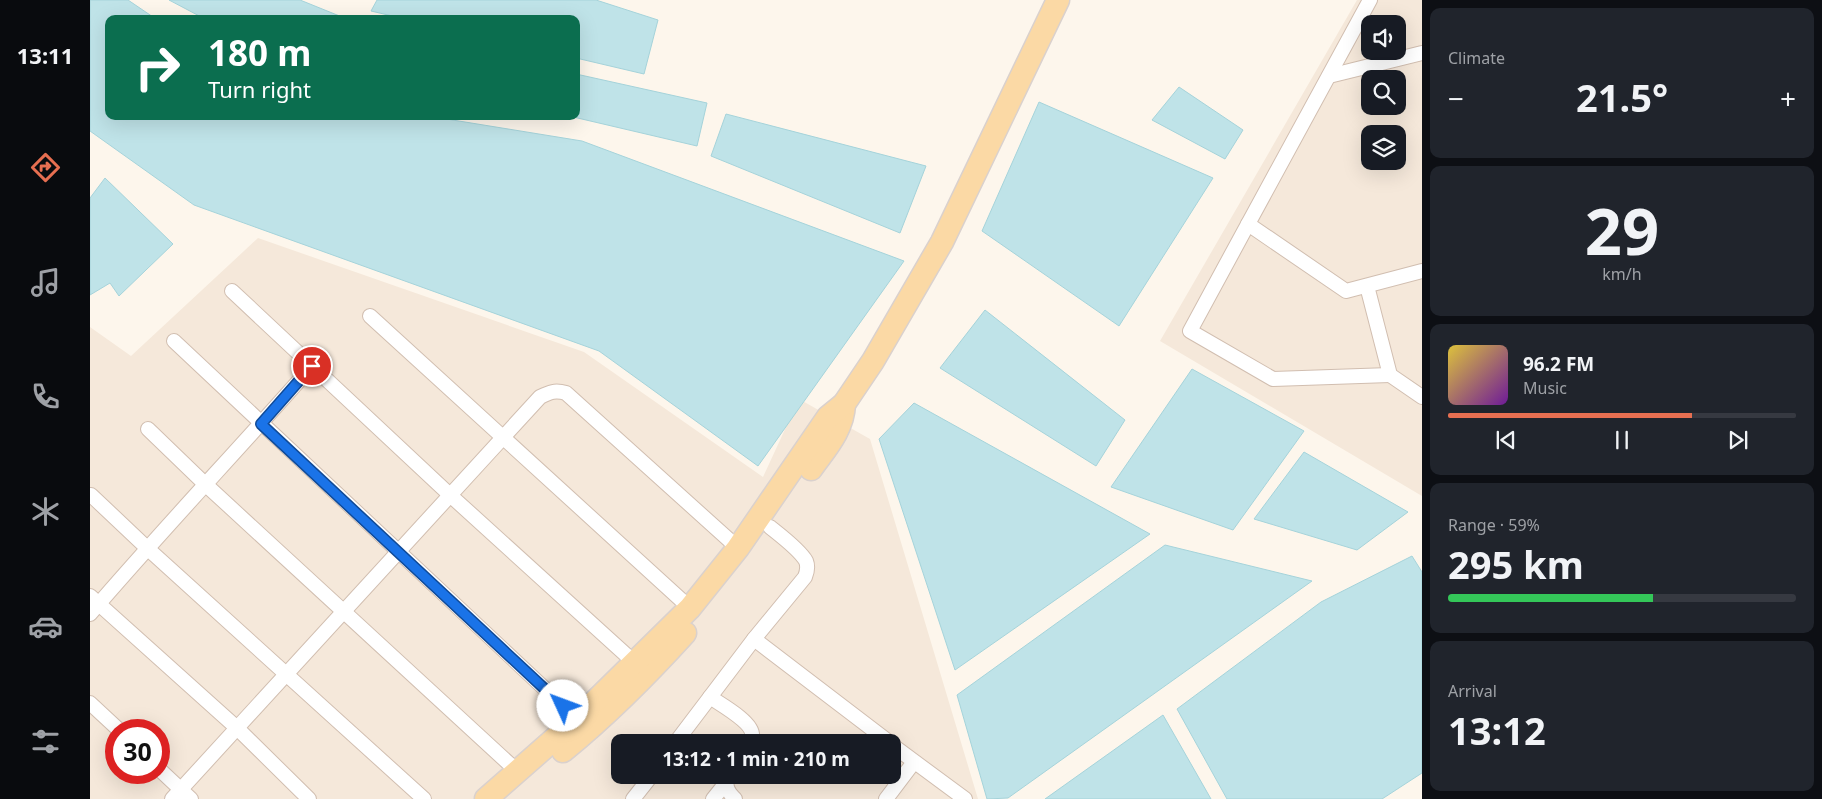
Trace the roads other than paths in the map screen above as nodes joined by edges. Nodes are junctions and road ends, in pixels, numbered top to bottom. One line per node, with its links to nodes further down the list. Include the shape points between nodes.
1 (1058, 0): 14 (main road, via 942,242)
2 (1370, 0): 4 (street)
3 (1422, 52): 4 (street)
4 (1329, 76): 5 (street)
5 (1248, 224): 7 (street, via 1346,291); 12 (street, via 1190,331 1273,379)
6 (1422, 271): 7 (street)
7 (1367, 286): 12 (street)
8 (232, 291): 11 (street)
9 (370, 316): 17 (street)
10 (174, 342): 15 (street)
11 (312, 366): 15 (street); 20 (street)
12 (1390, 375): 13 (street)
13 (1422, 397)
14 (844, 404): 21 (main road, via 844,417 836,433); 23 (main road, via 828,417)
15 (261, 424): 18 (street); 24 (street)
16 (148, 429): 18 (street)
17 (503, 436): 20 (street); 23 (street, via 540,396 558,391 566,393); 26 (street)
18 (205, 484): 22 (street); 27 (street)
19 (91, 494): 22 (street)
20 (450, 495): 24 (street); 29 (street)
21 (770, 527): 28 (street, via 805,560 807,572); 50 (main road, via 704,612 648,674 588,731)
22 (146, 548): 25 (street); 30 (street)
23 (738, 548): 26 (main road)
24 (398, 552): 27 (street); 34 (street)
25 (93, 605): 35 (street)
26 (690, 608): 29 (main road)
27 (344, 611): 30 (street); 41 (street)
28 (754, 639): 31 (street); 38 (street)
29 (635, 663): 34 (main road)
30 (287, 674): 35 (street); 48 (street)
31 (710, 697): 36 (street); 37 (street, via 745,722)
32 (90, 703): 33 (street)
33 (107, 719)
34 (577, 719): 41 (main road)
35 (237, 728): 45 (street); 47 (street)
36 (682, 734)
37 (752, 734)
38 (879, 734)
39 (901, 752): 40 (street)
40 (914, 762): 54 (street); 55 (street)
41 (517, 771): 49 (main road)
42 (645, 784): 51 (street)
43 (724, 784): 52 (street)
44 (727, 784): 53 (street)
45 (176, 794): 46 (street)
46 (191, 799)
47 (309, 799)
48 (424, 799)
49 (486, 799)
50 (508, 799)
51 (634, 799)
52 (713, 799)
53 (735, 799)
54 (886, 799)
55 (965, 799)

